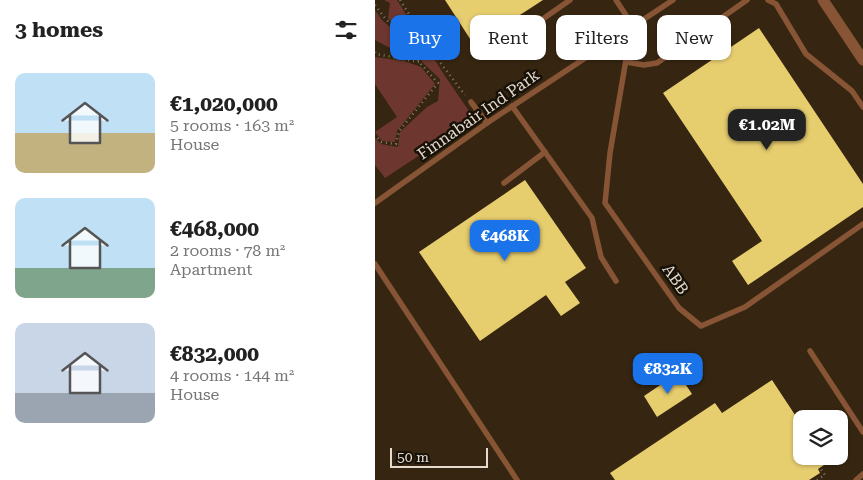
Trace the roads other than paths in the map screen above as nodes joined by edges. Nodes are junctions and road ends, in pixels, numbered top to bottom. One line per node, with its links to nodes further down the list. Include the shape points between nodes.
1 (570, 0): 8 (lane)
2 (616, 0): 7 (lane)
3 (673, 0): 9 (lane, Finnabair Ind Park)
4 (747, 0): 12 (lane, via 657,62 644,65)
5 (768, 0): 15 (lane, via 776,4 806,54 852,91)
6 (825, 1): 11 (street)
7 (626, 15)
8 (546, 17)
9 (647, 17)
10 (582, 60): 14 (lane, Finnabair Ind Park)
11 (863, 60)
12 (626, 62): 20 (lane, ABB, via 609,153 605,203 679,308 701,326 745,307)
13 (471, 102): 16 (lane)
14 (512, 106): 16 (lane, Finnabair Ind Park); 17 (lane)
15 (863, 107)
16 (487, 123): 19 (lane, Finnabair Ind Park)
17 (545, 152): 18 (lane); 22 (lane, via 591,218 601,257)
18 (504, 183)
19 (375, 203)
20 (863, 224)
21 (375, 264): 26 (lane)
22 (616, 281)
23 (810, 351): 24 (lane)
24 (863, 432)
25 (863, 474): 27 (lane)
26 (517, 480)
27 (856, 480)

